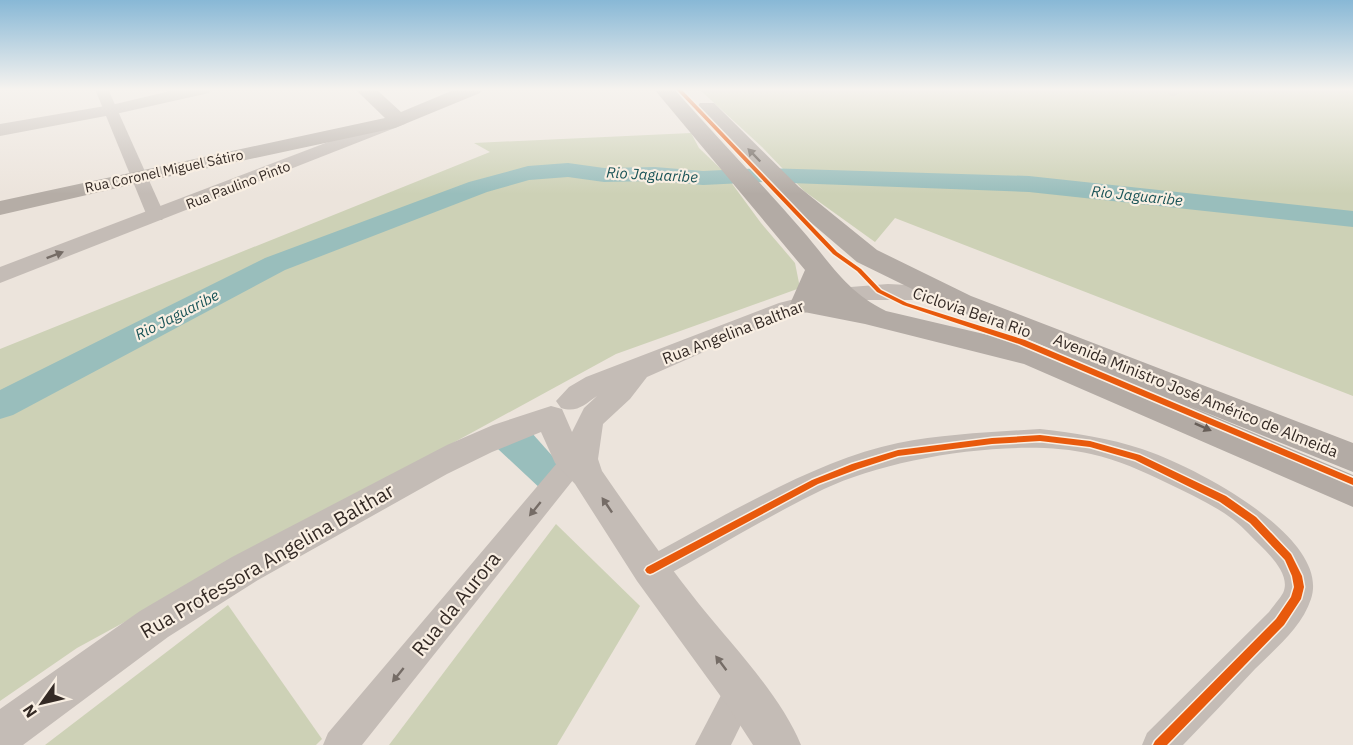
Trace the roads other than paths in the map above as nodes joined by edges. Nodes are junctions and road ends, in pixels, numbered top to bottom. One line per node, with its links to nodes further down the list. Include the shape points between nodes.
1 (35, 124): 6 (street)
2 (117, 124): 8 (street)
3 (388, 124): 7 (main road, Rua Coronel Miguel Sátiro)
4 (695, 124): 13 (main road, Avenida Ministro José Américo de Almeida)
5 (725, 124): 11 (main road, Avenida Ministro José Américo de Almeida, one-way to 5, via 790,192)
6 (0, 130)
7 (344, 139): 8 (main road, Rua Coronel Miguel Sátiro); 10 (street, Rua Paulino Pinto)
8 (139, 176): 9 (main road, Rua Coronel Miguel Sátiro); 10 (street)
9 (0, 208)
10 (156, 216): 12 (street, Rua Paulino Pinto, one-way to 10)
11 (867, 255): 13 (main road, via 875,273 869,281); 14 (main road, Avenida Ministro José Américo de Almeida)
12 (0, 276)
13 (828, 281): 14 (street, via 879,291); 15 (main road); 16 (main road, Avenida Ministro José Américo de Almeida, via 855,307)
14 (950, 297): 17 (main road, via 917,297 905,304 916,318); 19 (main road, Avenida Ministro José Américo de Almeida)
15 (805, 304): 16 (main road); 18 (street, Rua Angelina Balthar, via 637,370 620,392)
16 (877, 318): 17 (main road, Avenida Ministro José Américo de Almeida)
17 (1006, 349): 21 (main road, Avenida Ministro José Américo de Almeida, one-way to 21, via 1068,368)
18 (572, 417): 20 (street, via 560,446); 24 (street, Rua Professora Angelina Balthar, via 486,441 301,537 127,643)
19 (1353, 458)
20 (580, 466): 22 (street, one-way to 20); 25 (street, Rua da Aurora, one-way to 25)
21 (1353, 492)
22 (650, 570): 23 (street, one-way to 22); 28 (street, via 815,482 898,453 1040,438 1090,444 1137,457 1223,499 1253,520 1288,556 1299,587 1296,599 1280,622)
23 (742, 690): 26 (street); 27 (street)
24 (0, 735)
25 (340, 745)
26 (712, 745)
27 (779, 745)
28 (1160, 745)

